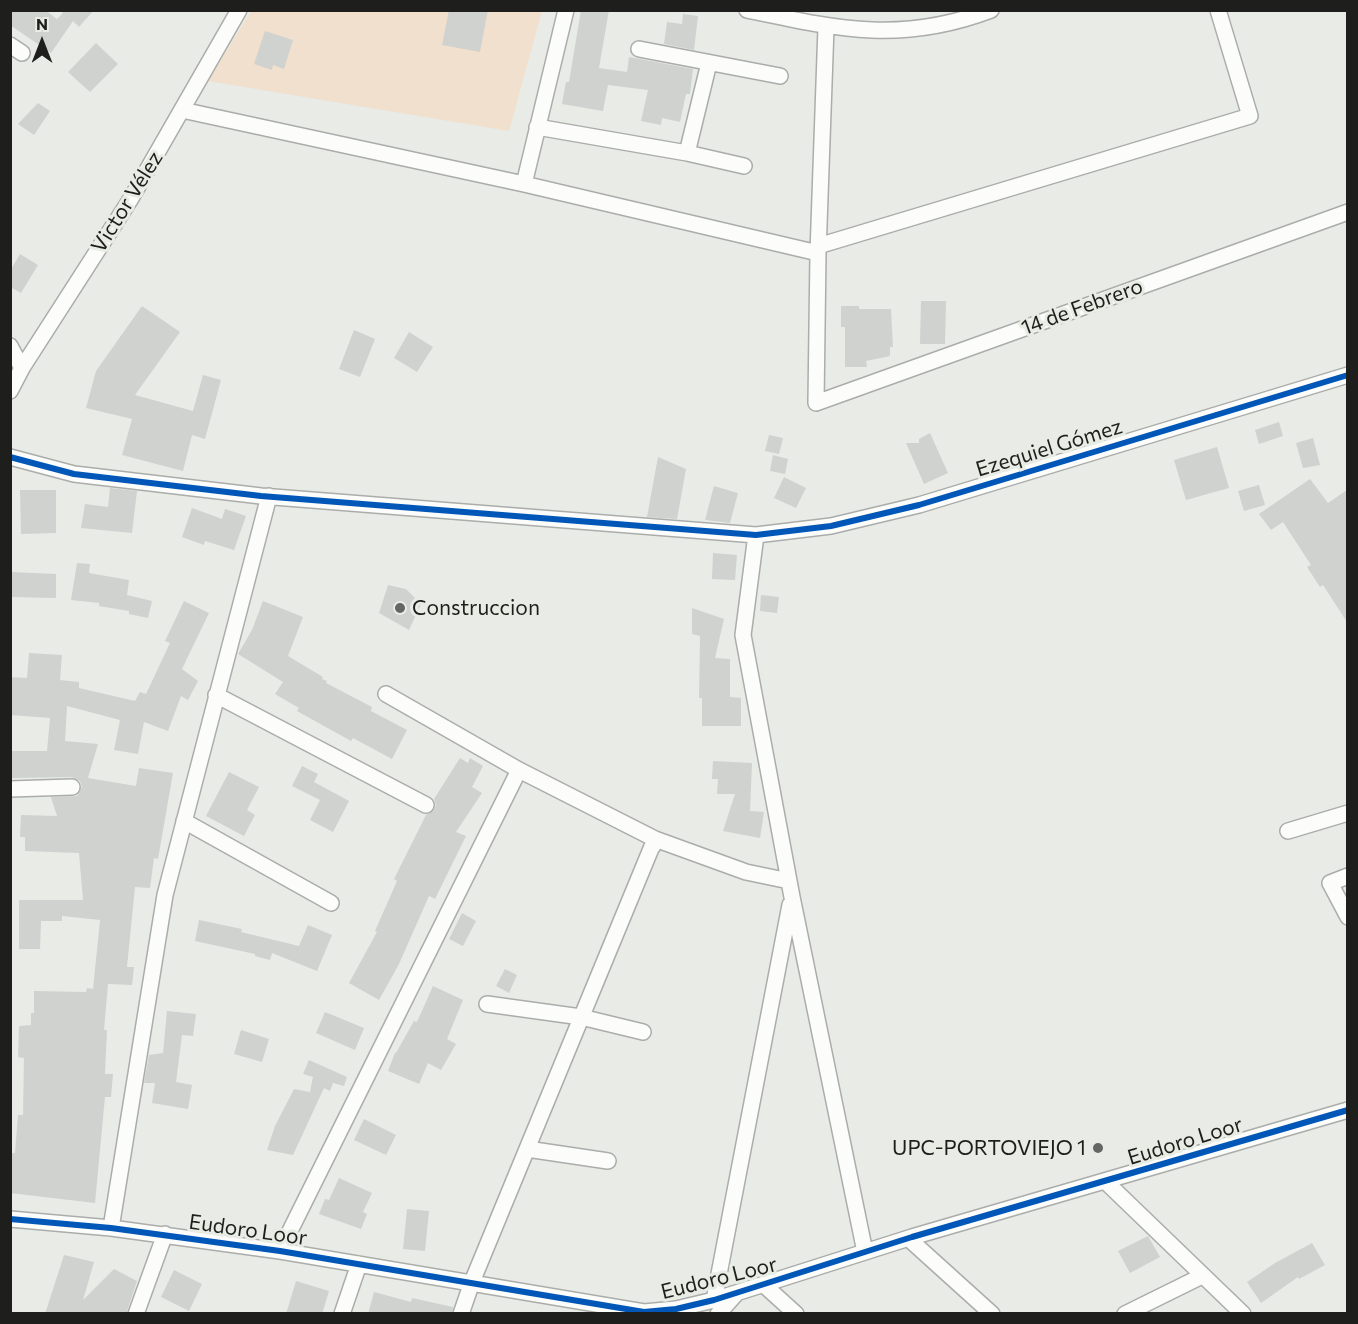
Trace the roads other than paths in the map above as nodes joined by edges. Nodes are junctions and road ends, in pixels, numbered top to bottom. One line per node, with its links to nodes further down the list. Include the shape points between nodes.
1 (239, 10): 10 (street, Victor Vélez)
2 (566, 10): 11 (street)
3 (747, 10): 6 (street)
4 (991, 10): 6 (street, via 930,28 888,31)
5 (1218, 10): 16 (street, via 1250,116)
6 (826, 27): 16 (street)
7 (639, 49): 8 (street)
8 (709, 63): 9 (street); 12 (street)
9 (780, 76)
10 (182, 110): 14 (street); 18 (street, Victor Vélez, via 130,200)
11 (537, 127): 12 (street); 14 (street)
12 (687, 153): 13 (street)
13 (744, 166)
14 (524, 184): 16 (street)
15 (1347, 212): 16 (street, 14 de Febrero, via 816,403)
16 (818, 249)
17 (10, 346): 18 (street)
18 (22, 368): 20 (street, Victor Vélez)
19 (1347, 375): 23 (street, Ezequiel Gómez, via 919,505 831,526)
20 (10, 391)
21 (10, 457): 22 (street, Ezequiel Gómez, via 74,474)
22 (269, 496): 23 (street, Ezequiel Gómez); 25 (street)
23 (756, 535): 35 (street, via 743,635)
24 (386, 694): 26 (street)
25 (216, 695): 29 (street); 31 (street)
26 (519, 770): 33 (street); 50 (street)
27 (72, 787): 28 (street)
28 (10, 789)
29 (426, 805)
30 (1347, 813): 32 (street)
31 (184, 821): 37 (street); 47 (street, via 165,895)
32 (1288, 831)
33 (654, 843): 35 (street); 40 (street)
34 (1347, 876): 38 (street, via 1330,883)
35 (789, 881): 36 (street)
36 (792, 897): 51 (street); 56 (street)
37 (331, 903)
38 (1347, 917)
39 (487, 1004): 40 (street)
40 (581, 1017): 41 (street); 43 (street)
41 (643, 1032)
42 (1347, 1110): 45 (street, Eudoro Loor)
43 (527, 1149): 44 (street); 54 (street)
44 (608, 1161)
45 (1105, 1182): 49 (street, Eudoro Loor); 53 (street)
46 (10, 1219): 47 (street, Eudoro Loor)
47 (111, 1228): 48 (street, Eudoro Loor)
48 (165, 1234): 50 (street, Eudoro Loor); 58 (street)
49 (909, 1239): 51 (street, Eudoro Loor); 62 (street)
50 (280, 1251): 52 (street, Eudoro Loor)
51 (865, 1252): 55 (street, Eudoro Loor)
52 (358, 1264): 54 (street, Eudoro Loor); 59 (street)
53 (1202, 1276): 63 (street); 64 (street)
54 (472, 1282): 57 (street, Eudoro Loor); 60 (street)
55 (764, 1285): 56 (street, Eudoro Loor, via 737,1293); 61 (street)
56 (716, 1307): 57 (street, Eudoro Loor)
57 (647, 1313)
58 (136, 1314)
59 (342, 1314)
60 (461, 1314)
61 (796, 1314)
62 (992, 1314)
63 (1125, 1314)
64 (1243, 1314)

